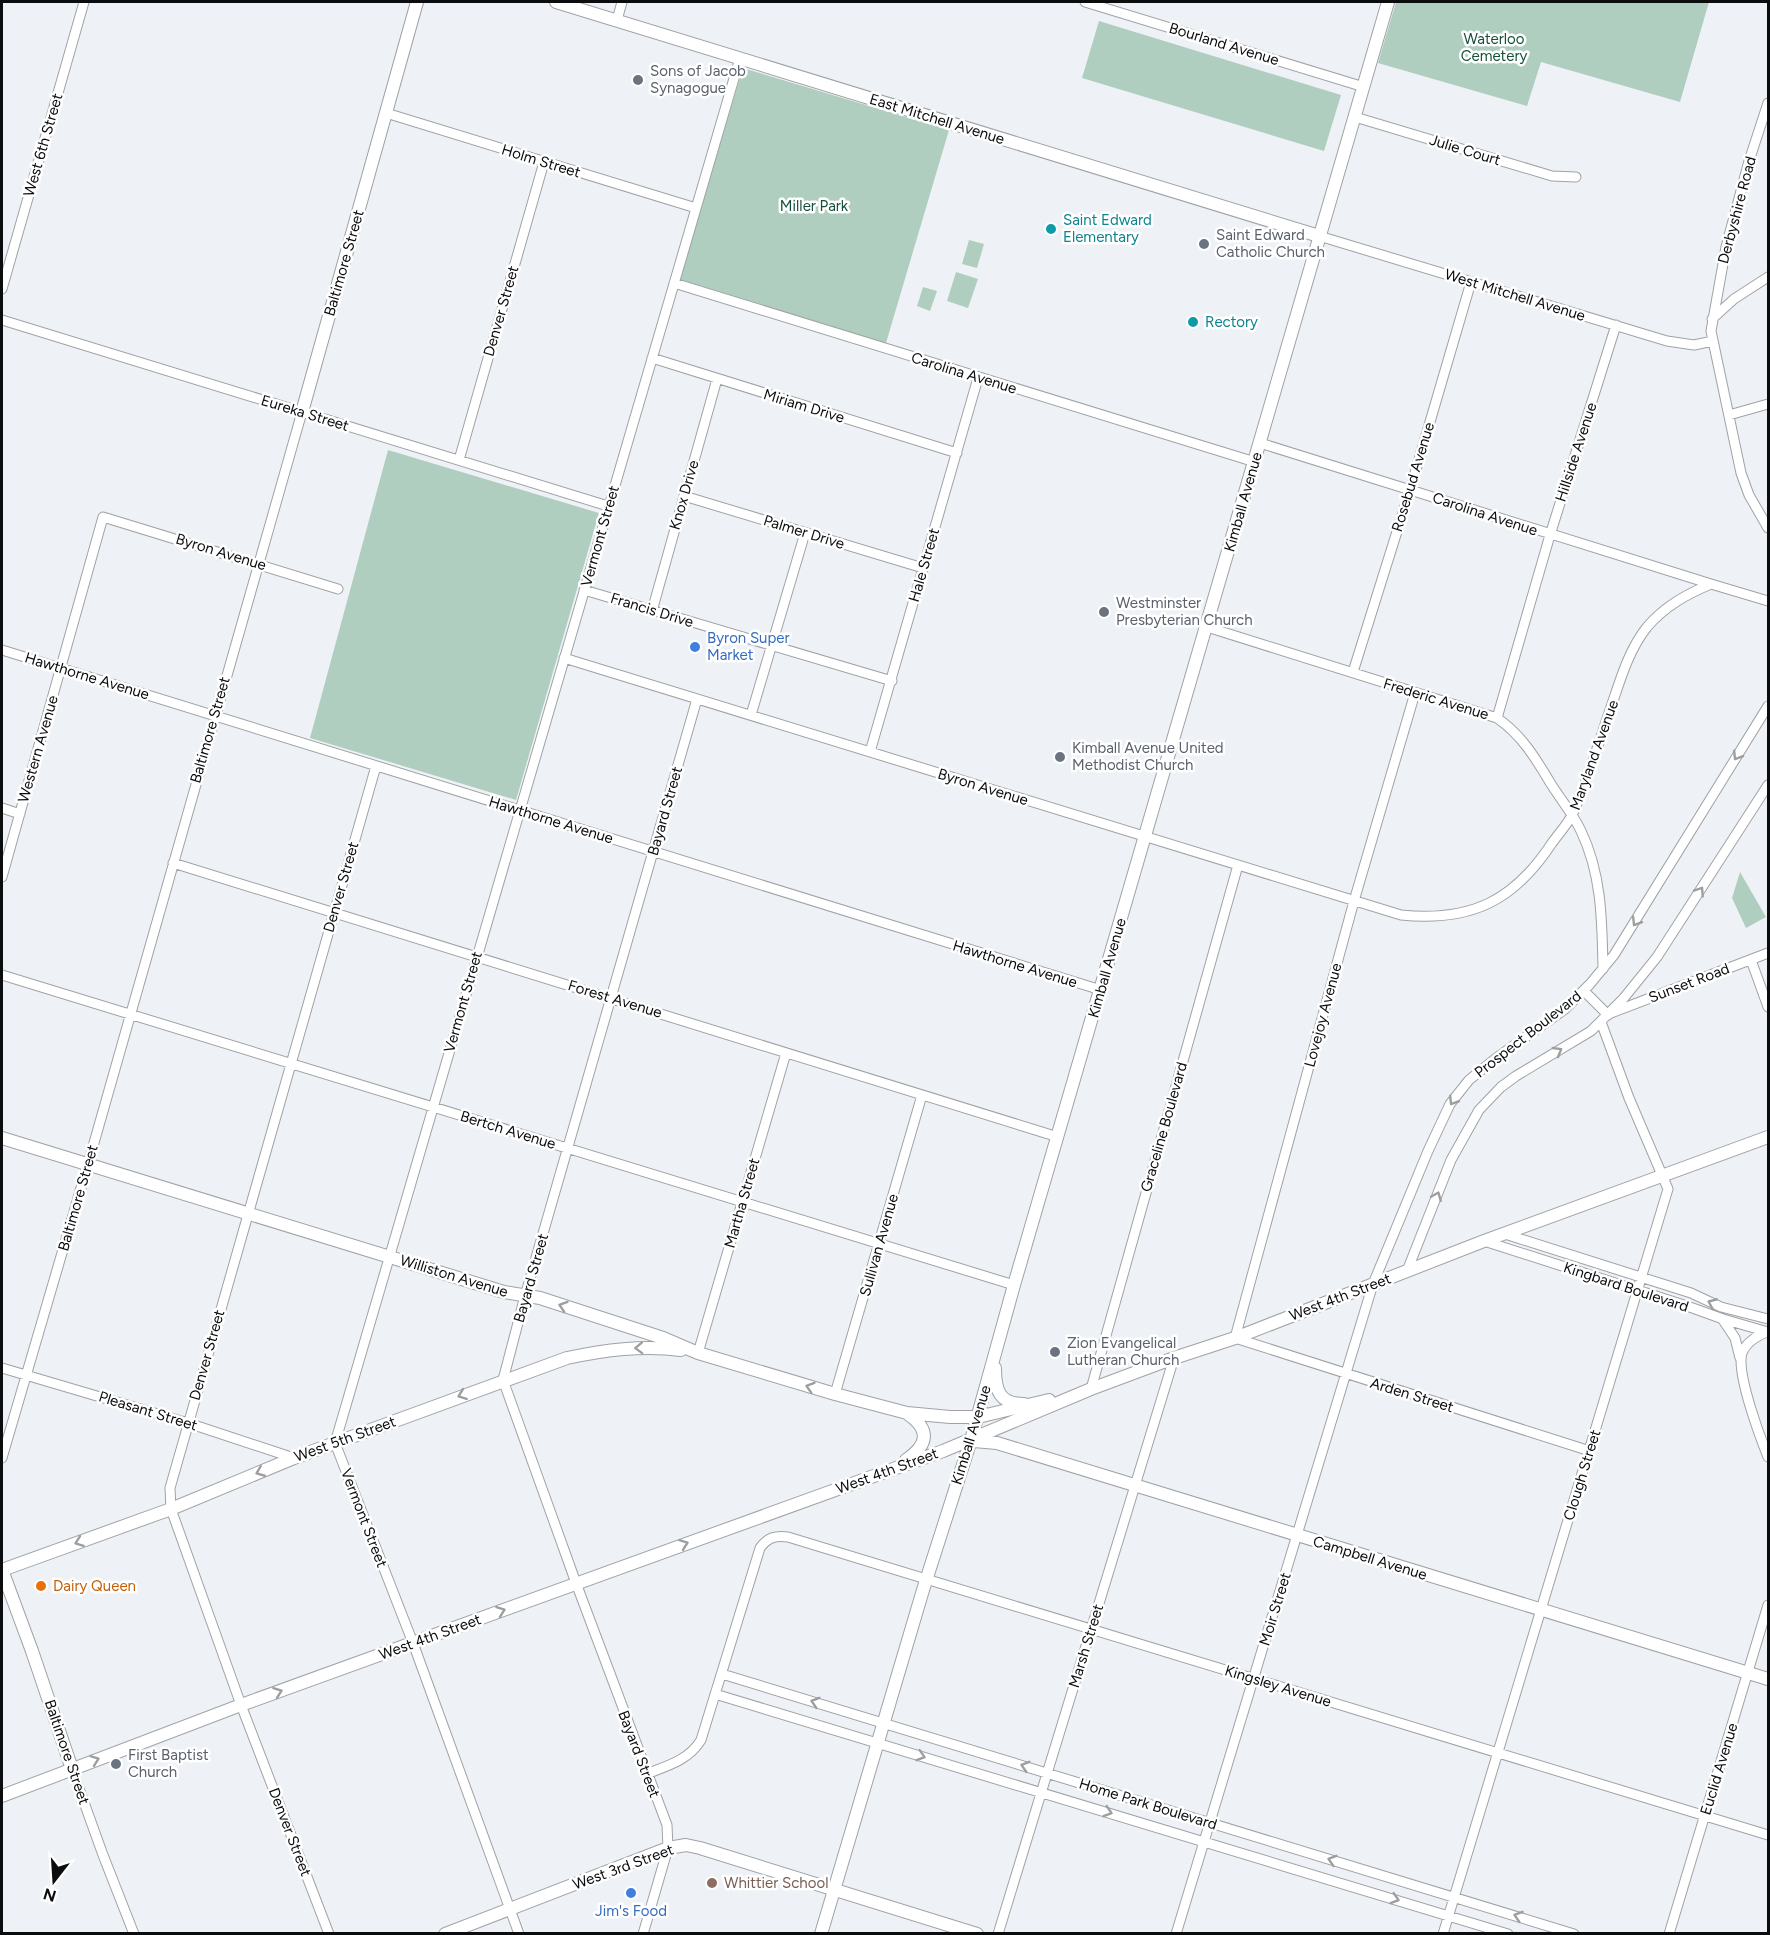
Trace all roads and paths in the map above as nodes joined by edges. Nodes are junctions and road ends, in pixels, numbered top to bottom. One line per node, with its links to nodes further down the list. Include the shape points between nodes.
1 (84, 2): 20 (street, West 6th Street)
2 (417, 2): 11 (main road, Baltimore Street)
3 (556, 2): 7 (main road, East Mitchell Avenue)
4 (622, 2): 7 (street)
5 (1085, 2): 9 (street, Bourland Avenue)
6 (1388, 2): 9 (main road, Kimball Avenue)
7 (617, 20): 8 (main road, East Mitchell Avenue)
8 (740, 58): 15 (street, Vermont Street); 16 (main road, East Mitchell Avenue)
9 (1364, 87): 12 (main road, Kimball Avenue)
10 (1768, 103): 21 (street, Derbyshire Road, via 1726,247)
11 (386, 113): 13 (street, Holm Street); 29 (main road, Baltimore Street)
12 (1355, 117): 14 (street, Julie Court, via 1552,176); 16 (main road, Kimball Avenue)
13 (544, 162): 15 (street, Holm Street); 33 (street, Denver Street)
14 (1576, 177)
15 (696, 208): 19 (street, Vermont Street)
16 (1319, 236): 18 (street, West Mitchell Avenue); 31 (main road, Kimball Avenue)
17 (1768, 277): 21 (street)
18 (1471, 282): 23 (street, West Mitchell Avenue); 35 (street, Rosebud Avenue)
19 (674, 283): 25 (street, Vermont Street); 26 (street, Carolina Avenue)
20 (2, 288)
21 (1712, 319): 24 (street, Derbyshire Road)
22 (2, 320): 29 (street, Eureka Street)
23 (1616, 326): 24 (street, West Mitchell Avenue, via 1681,344); 41 (street, Hillside Avenue)
24 (1713, 341): 30 (street)
25 (652, 358): 27 (street, Miriam Drive); 37 (street, Vermont Street)
26 (978, 378): 32 (street, Hale Street); 34 (street, Carolina Avenue)
27 (717, 379): 32 (street, Miriam Drive); 36 (street, Knox Drive)
28 (1768, 404): 30 (street)
29 (302, 412): 33 (street, Eureka Street); 42 (street, Baltimore Street)
30 (1729, 415): 39 (street, via 1741,473)
31 (1260, 442): 34 (main road, Kimball Avenue); 35 (street, Carolina Avenue)
32 (957, 453): 43 (street, Hale Street)
33 (459, 460): 37 (street, Eureka Street)
34 (1255, 462): 49 (main road, Kimball Avenue)
35 (1410, 490): 41 (street, Carolina Avenue); 54 (street, Rosebud Avenue)
36 (684, 496): 40 (street, Palmer Drive); 48 (street, Knox Drive)
37 (608, 506): 46 (street, Vermont Street)
38 (103, 517): 42 (street, Byron Avenue); 53 (street, Western Avenue)
39 (1768, 528)
40 (805, 533): 43 (street, Palmer Drive); 50 (street)
41 (1550, 534): 44 (street, Carolina Avenue); 61 (street, Hillside Avenue)
42 (259, 564): 45 (street, Byron Avenue); 60 (street, Baltimore Street)
43 (923, 568): 55 (street, Hale Street)
44 (1711, 584): 47 (street); 68 (street, Maryland Avenue, via 1669,606 1640,637)
45 (338, 589)
46 (584, 590): 48 (street, Francis Drive); 52 (street, Vermont Street)
47 (1768, 601)
48 (652, 611): 50 (street, Francis Drive)
49 (1207, 627): 54 (street, Frederic Avenue); 69 (main road, Kimball Avenue)
50 (771, 646): 55 (street, Francis Drive); 59 (street)
51 (2, 650): 53 (street, Hawthorne Avenue)
52 (564, 658): 57 (street, Byron Avenue); 66 (street, Vermont Street)
53 (62, 668): 60 (street, Hawthorne Avenue); 67 (street, Western Avenue)
54 (1353, 672): 56 (street, Frederic Avenue)
55 (892, 681): 62 (street, Hale Street)
56 (1414, 693): 61 (street, Frederic Avenue); 74 (street, Lovejoy Avenue)
57 (697, 699): 59 (street, Byron Avenue); 70 (street, Bayard Street)
58 (1768, 706): 80 (street, Prospect Boulevard, one-way to 80)
59 (751, 715): 62 (street, Byron Avenue)
60 (214, 716): 63 (street, Hawthorne Avenue); 71 (street, Baltimore Street)
61 (1497, 718): 68 (street, Frederic Avenue, via 1527,746)
62 (870, 752): 69 (street, Byron Avenue)
63 (376, 766): 66 (street, Hawthorne Avenue); 75 (street, Denver Street)
64 (1768, 785): 87 (street, Prospect Boulevard, one-way to 64, via 1657,957)
65 (2, 808): 67 (street)
66 (520, 810): 70 (street, Hawthorne Avenue); 78 (street, Vermont Street)
67 (20, 813): 73 (street, Western Avenue)
68 (1572, 815): 76 (street, Maryland Avenue, via 1534,870 1496,900 1450,915); 80 (street, Frederic Avenue, via 1598,882)
69 (1145, 837): 72 (street, Byron Avenue); 82 (main road, Kimball Avenue)
70 (653, 851): 82 (street, Hawthorne Avenue); 84 (street, Bayard Street)
71 (173, 863): 75 (street, Forest Avenue); 86 (street, Baltimore Street)
72 (1238, 865): 74 (street, Byron Avenue); 123 (street, Graceline Boulevard)
73 (2, 877)
74 (1354, 900): 76 (street, Byron Avenue); 114 (street, Lovejoy Avenue)
75 (334, 913): 78 (street, Forest Avenue); 90 (street, Denver Street)
76 (1401, 915)
77 (1768, 953): 79 (street, Sunset Road)
78 (477, 957): 84 (street, Forest Avenue); 92 (street, Vermont Street)
79 (1751, 960): 85 (street); 87 (street, Sunset Road)
80 (1603, 969): 83 (street, Prospect Boulevard)
81 (2, 975): 86 (street, Bertch Avenue)
82 (1101, 990): 93 (main road, Kimball Avenue)
83 (1584, 991): 87 (street); 107 (street, Prospect Boulevard, one-way to 107, via 1480,1070 1460,1091 1428,1151)
84 (611, 998): 89 (street, Forest Avenue); 96 (street, Bayard Street)
85 (1768, 1007)
86 (130, 1014): 90 (street, Bertch Avenue); 97 (street, Baltimore Street)
87 (1609, 1014): 88 (street, Prospect Boulevard)
88 (1601, 1022): 98 (street, Clough Street); 105 (street, Prospect Boulevard, one-way to 88, via 1451,1160 1479,1110 1516,1076)
89 (786, 1053): 91 (street, Forest Avenue); 99 (street, Martha Street)
90 (291, 1063): 92 (street, Bertch Avenue); 100 (street, Denver Street)
91 (922, 1095): 93 (street, Forest Avenue); 103 (street, Sullivan Avenue)
92 (433, 1107): 96 (street, Bertch Avenue); 104 (street, Vermont Street)
93 (1058, 1137): 108 (main road, Kimball Avenue)
94 (1768, 1137): 98 (main road, West 4th Street)
95 (2, 1138): 97 (main road, Williston Avenue)
96 (568, 1148): 99 (street, Bertch Avenue); 110 (street, Bayard Street)
97 (88, 1164): 100 (main road, Williston Avenue); 120 (street, Baltimore Street)
98 (1663, 1177): 101 (main road, West 4th Street); 106 (street, Clough Street, via 1668,1189)
99 (742, 1202): 103 (street, Bertch Avenue); 116 (street, Martha Street)
100 (248, 1213): 104 (main road, Williston Avenue); 128 (street, Denver Street)
101 (1504, 1234): 102 (main road, West 4th Street); 106 (street, Kingbard Boulevard)
102 (1484, 1242): 105 (main road, West 4th Street); 109 (street, Kingbard Boulevard)
103 (879, 1244): 108 (street, Bertch Avenue); 124 (street, Sullivan Avenue)
104 (389, 1256): 110 (main road, Williston Avenue); 130 (street, Vermont Street)
105 (1407, 1271): 107 (main road, West 4th Street)
106 (1642, 1277): 109 (street, Clough Street); 112 (street, Kingbard Boulevard, one-way to 106, via 1722,1307)
107 (1373, 1284): 114 (main road, West 4th Street); 121 (street, Moir Street)
108 (1014, 1285): 115 (main road, Kimball Avenue)
109 (1638, 1290): 111 (street, Kingbard Boulevard); 131 (street, Clough Street)
110 (525, 1296): 116 (main road, Williston Avenue, one-way to 110, via 663,1338); 122 (street, Bayard Street)
111 (1723, 1319): 113 (street, Kingbard Boulevard); 118 (street, via 1735,1338)
112 (1768, 1319)
113 (1768, 1332): 118 (street, via 1746,1346)
114 (1235, 1338): 117 (main road, West 4th Street); 121 (street, Arden Street)
115 (996, 1350): 125 (main road, via 995,1376 1000,1395 1015,1404); 127 (main road, Kimball Avenue)
116 (698, 1353): 122 (main road, West 5th Street, one-way to 122, via 662,1348 612,1350 567,1358); 124 (main road, Williston Avenue, one-way to 116)
117 (1173, 1358): 123 (main road, West 4th Street); 136 (street, Marsh Street)
118 (1741, 1361): 132 (street)
119 (2, 1368): 120 (street, Pleasant Street)
120 (26, 1375): 128 (street, Pleasant Street); 133 (street, Baltimore Street)
121 (1347, 1375): 131 (street, Arden Street); 138 (street, Moir Street)
122 (503, 1380): 130 (main road, West 5th Street, one-way to 130); 141 (street, Bayard Street)
123 (1091, 1389): 125 (main road, Williston Avenue); 129 (main road, West 4th Street)
124 (835, 1394): 126 (main road, Williston Avenue)
125 (1037, 1404): 127 (main road, Williston Avenue)
126 (907, 1413): 127 (main road, Williston Avenue); 135 (main road, via 922,1427 923,1443)
127 (978, 1417): 129 (main road, Kimball Avenue)
128 (188, 1422): 134 (street, Pleasant Street); 137 (street, Denver Street, via 172,1478)
129 (971, 1440): 135 (main road, West 4th Street); 136 (main road, Campbell Avenue, via 997,1443); 140 (main road, Kimball Avenue)
130 (335, 1443): 134 (main road, West 5th Street); 145 (street, Vermont Street)
131 (1590, 1450): 143 (street, Clough Street)
132 (1768, 1457)
133 (2, 1458)
134 (294, 1458): 137 (main road, West 5th Street, one-way to 137)
135 (891, 1470): 141 (main road, West 4th Street, one-way to 135)
136 (1135, 1486): 138 (main road, Campbell Avenue); 144 (street, Marsh Street)
137 (171, 1509): 139 (main road, West 5th Street, one-way to 139); 151 (street, Denver Street)
138 (1298, 1536): 143 (main road, Campbell Avenue); 148 (street, Moir Street)
139 (2, 1570): 155 (main road, Baltimore Street)
140 (926, 1579): 144 (street, Kingsley Avenue); 147 (street, Kingsley Avenue, via 788,1537 770,1538 760,1548); 152 (main road, Kimball Avenue)
141 (576, 1583): 145 (main road, West 4th Street, one-way to 141); 157 (street, Bayard Street)
142 (1768, 1605): 146 (street, Euclid Avenue)
143 (1541, 1610): 146 (main road, Campbell Avenue); 154 (street, Clough Street)
144 (1091, 1628): 148 (street, Kingsley Avenue); 156 (street, Marsh Street)
145 (413, 1643): 151 (main road, West 4th Street, one-way to 145); 167 (street, Vermont Street)
146 (1748, 1672): 149 (main road, Campbell Avenue); 160 (street, Euclid Avenue)
147 (722, 1674): 150 (street); 152 (street, Home Park Boulevard, one-way to 147)
148 (1254, 1679): 154 (street, Kingsley Avenue); 161 (street, Moir Street)
149 (1768, 1679)
150 (715, 1694): 153 (street, Home Park Boulevard); 157 (street, via 695,1750)
151 (241, 1705): 155 (main road, West 4th Street, one-way to 151); 170 (street, Denver Street)
152 (884, 1723): 153 (main road, Kimball Avenue); 156 (street, Home Park Boulevard, one-way to 152)
153 (878, 1743): 158 (street, Home Park Boulevard, one-way to 158); 165 (main road, Kimball Avenue)
154 (1498, 1752): 160 (street, Kingsley Avenue); 166 (street, Clough Street)
155 (72, 1769): 159 (main road, West 4th Street); 169 (street, Baltimore Street)
156 (1047, 1773): 158 (street, Marsh Street); 161 (street, Home Park Boulevard)
157 (646, 1774): 164 (street, Bayard Street, via 667,1826)
158 (1041, 1792): 163 (street, Home Park Boulevard, one-way to 163); 176 (street, Marsh Street)
159 (2, 1796)
160 (1704, 1816): 162 (street, Kingsley Avenue); 181 (street, Euclid Avenue)
161 (1210, 1822): 163 (street, Moir Street); 166 (street, Home Park Boulevard, one-way to 161)
162 (1768, 1835)
163 (1204, 1842): 168 (street, Home Park Boulevard, one-way to 168); 177 (street, Moir Street)
164 (668, 1848): 165 (main road, West 3rd Street, via 700,1848); 167 (main road, West 3rd Street); 173 (street)
165 (834, 1890): 174 (main road, Kimball Avenue); 175 (main road, West 3rd Street)
166 (1454, 1897): 168 (street, Clough Street); 180 (street, Home Park Boulevard, one-way to 166)
167 (510, 1909): 171 (main road, West 3rd Street); 172 (street, Vermont Street)
168 (1448, 1915): 178 (street, Clough Street); 179 (street, Home Park Boulevard)
169 (134, 1934)
170 (329, 1934)
171 (444, 1934)
172 (519, 1934)
173 (642, 1934)
174 (821, 1934)
175 (977, 1934)
176 (998, 1934)
177 (1176, 1934)
178 (1443, 1934)
179 (1508, 1934)
180 (1574, 1934)
181 (1669, 1934)

